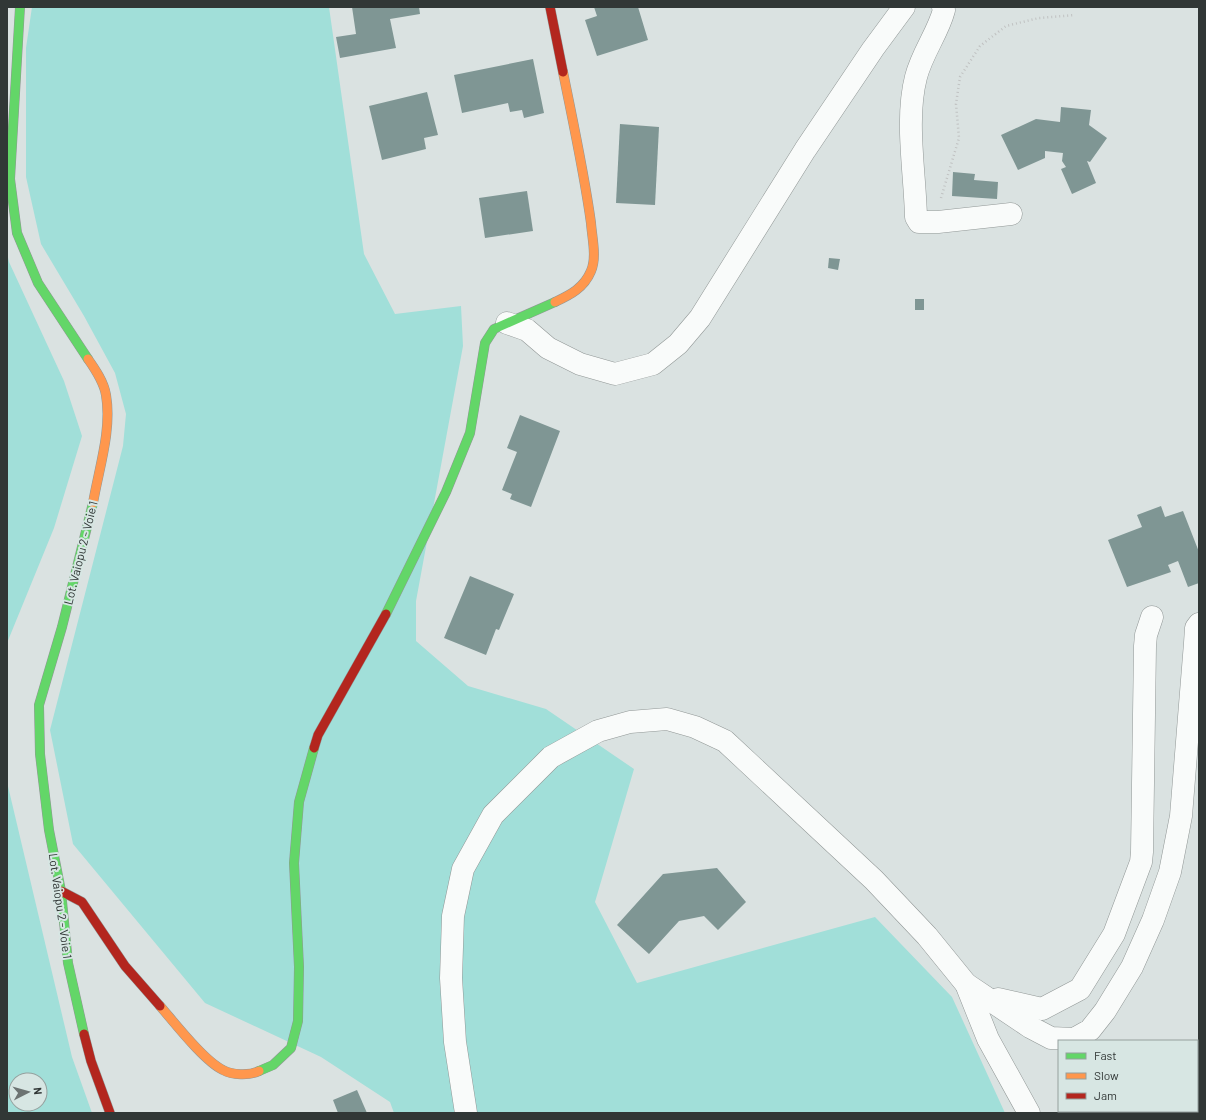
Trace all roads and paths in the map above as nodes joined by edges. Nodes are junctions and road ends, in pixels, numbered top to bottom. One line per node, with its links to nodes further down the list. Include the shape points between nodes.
1 (20, 7): 13 (street, Lot. Vaiopu 2 - Voie 1, via 10,179 17,233 38,282 96,370 106,394 108,424 88,528 39,706 41,762 49,830)
2 (550, 7): 8 (street, via 586,186 594,260 587,279 573,294)
3 (904, 7): 8 (street, via 805,150 700,318 678,344 653,364 615,374 580,364 548,348 527,330)
4 (943, 7): 7 (street, via 941,23 929,44 916,77 911,121 916,217 919,222)
5 (1074, 15): 7 (path, via 1039,18 1006,26 980,46 960,77 956,104 959,138)
6 (1010, 214): 7 (street)
7 (934, 222)
8 (507, 323): 13 (street, via 494,329 485,343 470,433 446,492 381,623 318,735 298,809 294,863 299,967 298,1021 291,1048 273,1065 255,1073 236,1074 222,1070 199,1050 125,966 82,902)
9 (1152, 617): 15 (street, via 1145,646 1142,852 1114,934 1080,989 1042,1009)
10 (1199, 624): 12 (street, via 1196,628)
11 (1199, 704): 12 (street, via 1192,729)
12 (1187, 736): 15 (street, via 1181,816 1170,872 1153,920 1132,967 1106,1011 1090,1030 1074,1039 1050,1038)
13 (61, 891): 16 (street, Lot. Vaiopu 2 - Voie 1, via 68,963 79,1018 98,1084)
14 (966, 984): 15 (street); 17 (street, via 927,936 874,880 725,741 695,727 667,719 630,722 598,731 550,757 493,815 463,869 453,916 451,978 455,1042); 18 (street, via 988,1039)
15 (985, 996)
16 (110, 1113)
17 (466, 1113)
18 (1028, 1113)

